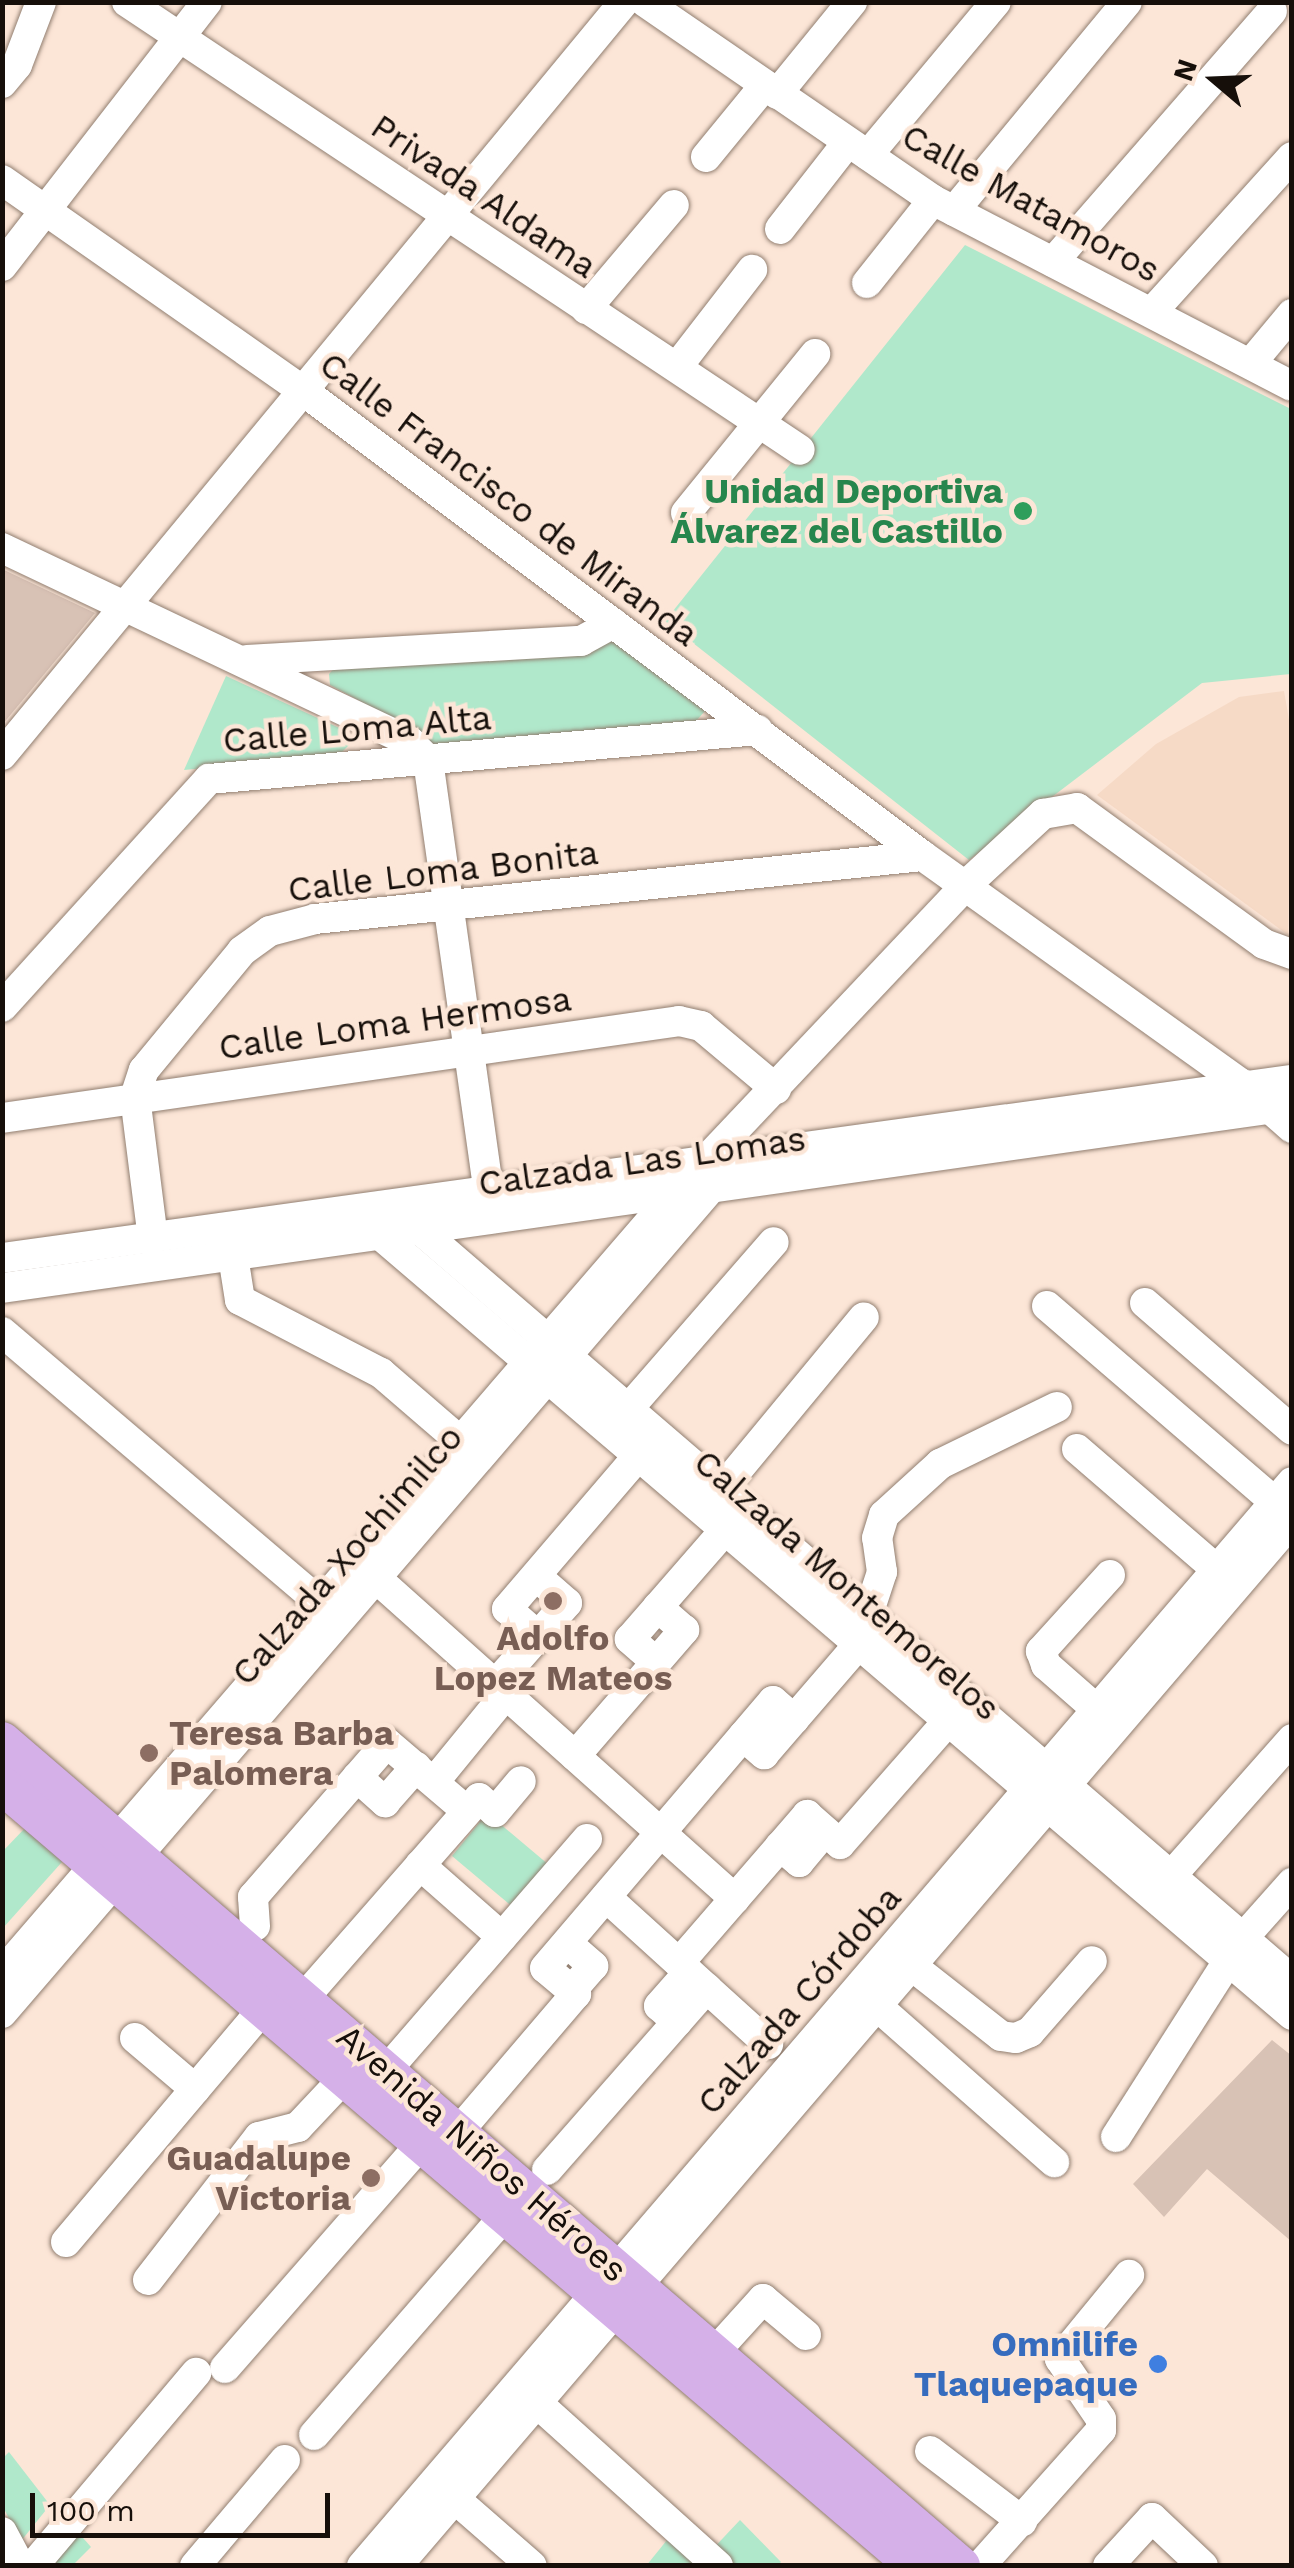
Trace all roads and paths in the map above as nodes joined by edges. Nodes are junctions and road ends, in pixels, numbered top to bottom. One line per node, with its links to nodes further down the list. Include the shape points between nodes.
1 (41, 2): 11 (street, via 17,65)
2 (127, 2): 10 (street, Privada Aldama)
3 (207, 2): 10 (street)
4 (624, 2): 20 (street)
5 (645, 2): 12 (street, Calle Matamoros)
6 (852, 2): 12 (street)
7 (996, 2): 13 (street)
8 (1127, 2): 18 (street)
9 (1272, 11): 22 (street)
10 (181, 35): 19 (street); 20 (street, Privada Aldama)
11 (2, 83)
12 (771, 89): 13 (street, Calle Matamoros); 14 (street)
13 (858, 149): 18 (street, Calle Matamoros); 21 (street)
14 (706, 157)
15 (1292, 157): 27 (street)
16 (2, 180): 19 (street, Calle Francisco de Miranda)
17 (674, 204): 26 (street)
18 (943, 206): 22 (street, Calle Matamoros); 25 (street)
19 (46, 210): 23 (street); 33 (street, Calle Francisco de Miranda)
20 (446, 218): 26 (street, Privada Aldama); 33 (street)
21 (780, 229)
22 (1054, 262): 27 (street, Calle Matamoros)
23 (2, 266)
24 (752, 270): 31 (street)
25 (867, 283)
26 (586, 309): 31 (street, Privada Aldama)
27 (1152, 312): 30 (street, Calle Matamoros)
28 (1292, 314): 30 (street)
29 (816, 354): 34 (street)
30 (1251, 363): 32 (street, Calle Matamoros)
31 (677, 367): 34 (street, Privada Aldama)
32 (1292, 386)
33 (302, 390): 38 (street); 39 (street, Calle Francisco de Miranda)
34 (762, 422): 35 (street, Privada Aldama); 36 (street)
35 (800, 450)
36 (686, 513)
37 (2, 548): 38 (street)
38 (127, 604): 40 (street); 42 (street)
39 (613, 623): 40 (street, via 581,641); 41 (street, Calle Francisco de Miranda)
40 (244, 660): 43 (street, via 410,742)
41 (758, 730): 43 (street, Calle Loma Alta); 44 (street, Calle Francisco de Miranda)
42 (2, 754)
43 (428, 760): 46 (street); 48 (street, Calle Loma Alta, via 204,781)
44 (923, 856): 45 (street, Calle Francisco de Miranda); 46 (street, Calle Loma Bonita)
45 (966, 885): 47 (street, Calzada Xochimilco, via 1043,814 1077,808 1264,944); 51 (street, Calle Francisco de Miranda); 52 (street, Calzada Xochimilco)
46 (449, 904): 49 (street); 53 (street, Calle Loma Bonita, via 314,918 260,937 154,1052)
47 (1292, 954)
48 (2, 1008)
49 (471, 1049): 52 (street, Calle Loma Hermosa, via 692,1022); 53 (street, Calle Loma Hermosa); 57 (street)
50 (1292, 1080): 51 (street, Calzada Las Lomas)
51 (1242, 1084): 54 (street, Calle Francisco de Miranda); 56 (street, Calzada Las Lomas)
52 (776, 1089): 56 (street, Calzada Xochimilco)
53 (136, 1098): 55 (street, Calle Loma Hermosa); 61 (street, Calle Loma Bonita)
54 (1284, 1114): 56 (street, Calzada Las Lomas)
55 (2, 1118)
56 (717, 1162): 57 (street, Calzada Las Lomas); 58 (street, Calzada Xochimilco); 70 (street, Calzada Xochimilco)
57 (489, 1194): 59 (street, Calzada Las Lomas)
58 (674, 1194): 60 (street, Calzada Las Lomas); 70 (street, Calzada Xochimilco)
59 (386, 1221): 60 (street, Calzada Montemorelos); 62 (street, Calzada Las Lomas); 62 (street, Calzada Las Lomas, via 353,1212); 70 (street, Calzada Montemorelos)
60 (420, 1230): 70 (street, Calzada Montemorelos)
61 (153, 1238): 62 (street, Calzada Las Lomas); 64 (street, Calzada Las Lomas)
62 (230, 1242): 65 (street, Calzada Las Lomas); 74 (street, via 240,1300 380,1372)
63 (774, 1242): 72 (street)
64 (2, 1258)
65 (2, 1288)
66 (1145, 1303): 73 (street)
67 (1047, 1306): 78 (street)
68 (864, 1317): 77 (street)
69 (2, 1332): 86 (street)
70 (549, 1360): 72 (street, Calzada Montemorelos); 74 (street, Calzada Xochimilco); 76 (street, Calzada Montemorelos); 85 (street, Calzada Xochimilco)
71 (1057, 1406): 87 (street, via 940,1464 884,1515 877,1538 882,1572)
72 (629, 1408): 77 (street, Calzada Montemorelos)
73 (1292, 1430)
74 (460, 1441): 86 (street, Calzada Xochimilco)
75 (1077, 1448): 82 (street)
76 (638, 1456): 79 (street, Calzada Montemorelos); 84 (street)
77 (721, 1490): 81 (street, Calzada Montemorelos)
78 (1286, 1502): 80 (street, Calzada Córdoba)
79 (725, 1530): 81 (street, Calzada Montemorelos); 96 (street, via 658,1607 684,1630)
80 (1252, 1549): 82 (street, Calzada Córdoba); 92 (street, Calzada Córdoba)
81 (779, 1558): 87 (street, Calzada Montemorelos); 89 (street, Calzada Montemorelos)
82 (1216, 1570): 92 (street, Calzada Córdoba)
83 (1110, 1575): 92 (street, via 1042,1650 1046,1665)
84 (536, 1576): 88 (street, via 507,1609); 88 (street, via 567,1603)
85 (376, 1579): 86 (street, Calzada Xochimilco); 91 (street)
86 (332, 1611): 104 (street, Calzada Xochimilco)
87 (866, 1614): 89 (street); 90 (street, Calzada Montemorelos)
88 (538, 1636): 91 (street)
89 (858, 1645): 90 (street, Calzada Montemorelos); 102 (street, via 794,1719 772,1700)
90 (932, 1689): 93 (street, Calzada Montemorelos); 100 (street, Calzada Montemorelos)
91 (500, 1690): 96 (street); 97 (street)
92 (1108, 1719): 100 (street, Calzada Córdoba)
93 (948, 1721): 100 (street, Calzada Montemorelos); 109 (street, via 840,1844 807,1815)
94 (1292, 1738): 106 (street)
95 (2, 1741): 104 (main road, Avenida Niños Héroes)
96 (574, 1756): 102 (street)
97 (425, 1774): 101 (street); 110 (street, via 387,1743 252,1898)
98 (522, 1782): 101 (street, via 495,1812 478,1798)
99 (2, 1786): 104 (main road, Avenida Niños Héroes)
100 (1048, 1789): 106 (street, Calzada Montemorelos); 112 (street, Calzada Montemorelos); 115 (street, Calzada Córdoba); 125 (street, Calzada Córdoba)
101 (468, 1811): 105 (street)
102 (661, 1832): 108 (street); 109 (street)
103 (587, 1839): 111 (street)
104 (116, 1861): 113 (street, Calzada Xochimilco); 118 (main road, Avenida Niños Héroes); 120 (main road, Avenida Niños Héroes)
105 (420, 1865): 111 (street); 118 (street)
106 (1171, 1876): 112 (street, Calzada Montemorelos)
107 (1292, 1884): 112 (street)
108 (606, 1896): 116 (street); 129 (street, via 546,1968 576,1994)
109 (735, 1899): 116 (street)
110 (255, 1926)
111 (502, 1938): 126 (street)
112 (1236, 1949): 117 (street, Calzada Montemorelos); 122 (street, Calzada Montemorelos); 130 (street)
113 (16, 1959): 121 (street, Calzada Xochimilco)
114 (1092, 1961): 115 (street, via 1030,2032 1008,2038)
115 (912, 1966): 119 (street, Calzada Córdoba)
116 (692, 1974): 124 (street); 132 (street, via 677,2022)
117 (1292, 1980)
118 (303, 2000): 126 (main road, Avenida Niños Héroes)
119 (878, 2006): 125 (street, Calzada Córdoba); 131 (street)
120 (263, 2009): 127 (main road, Avenida Niños Héroes); 128 (street)
121 (2, 2013)
122 (1292, 2015)
123 (135, 2038): 128 (street)
124 (768, 2044)
125 (820, 2053): 137 (street, Calzada Córdoba)
126 (386, 2071): 129 (main road, Avenida Niños Héroes)
127 (345, 2077): 129 (main road, Avenida Niños Héroes); 136 (street, via 298,2127 260,2137)
128 (195, 2090): 134 (street)
129 (440, 2137): 133 (main road, Avenida Niños Héroes); 137 (main road, Avenida Niños Héroes); 148 (street, via 210,2370)
130 (1116, 2137)
131 (1054, 2162)
132 (547, 2170)
133 (507, 2213): 137 (main road, Avenida Niños Héroes); 141 (street)
134 (66, 2242)
135 (1129, 2275): 145 (street, via 1060,2354 1061,2367 1101,2419 1101,2430)
136 (148, 2280)
137 (617, 2288): 139 (main road, Avenida Niños Héroes); 140 (street, Calzada Córdoba); 150 (street, Calzada Córdoba); 154 (main road, Avenida Niños Héroes)
138 (806, 2335): 139 (street, via 762,2299)
139 (714, 2353): 155 (main road, Avenida Niños Héroes)
140 (536, 2402): 144 (street, Calzada Córdoba); 153 (street)
141 (314, 2436)
142 (930, 2450): 145 (street)
143 (285, 2460): 149 (street)
144 (454, 2498): 151 (street, Calzada Córdoba); 152 (street)
145 (1022, 2521): 156 (street)
146 (2, 2532): 147 (street)
147 (20, 2566)
148 (33, 2566)
149 (195, 2566)
150 (362, 2566)
151 (397, 2566)
152 (532, 2566)
153 (718, 2566)
154 (915, 2566)
155 (961, 2566)
156 (980, 2566)
157 (1108, 2566): 158 (street, via 1152,2518)
158 (1203, 2566)

